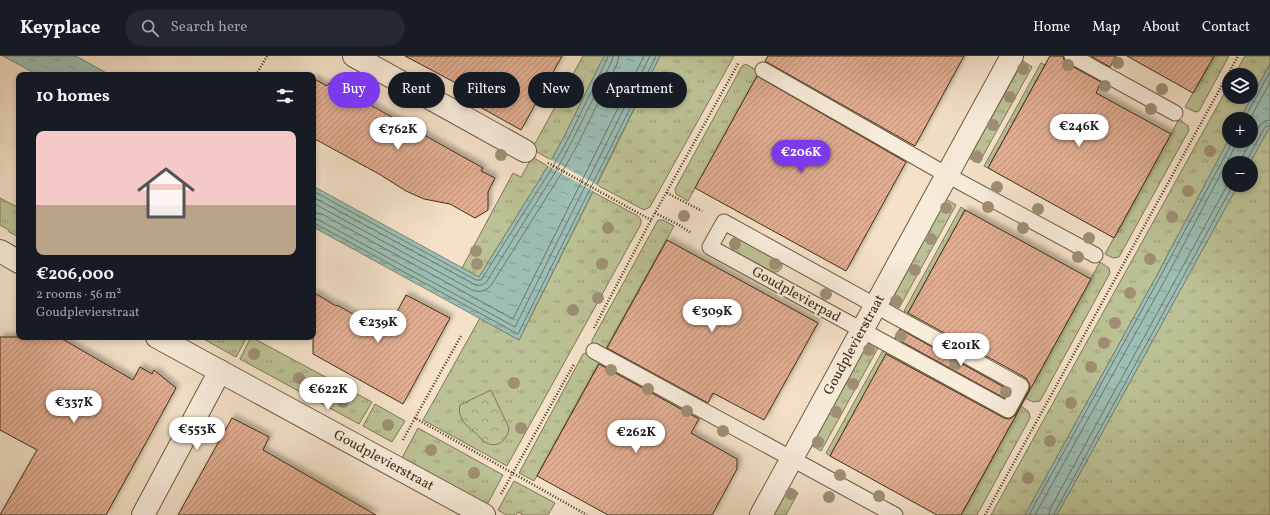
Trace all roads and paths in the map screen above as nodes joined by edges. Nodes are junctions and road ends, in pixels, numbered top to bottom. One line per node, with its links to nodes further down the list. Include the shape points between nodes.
1 (267, 56): 8 (path)
2 (354, 56): 10 (street)
3 (1012, 56): 11 (street, Goudplevierstraat)
4 (1072, 56): 9 (lane)
5 (1238, 56): 37 (path)
6 (741, 58): 12 (path)
7 (763, 70): 11 (lane)
8 (258, 72)
9 (1175, 114)
10 (535, 156): 14 (path)
11 (947, 175): 18 (lane); 20 (street, Goudplevierstraat)
12 (667, 193): 13 (path); 15 (path)
13 (655, 213): 14 (path); 16 (path, via 679,225)
14 (651, 220): 21 (path)
15 (724, 222): 16 (lane); 20 (lane, Goudplevierpad)
16 (710, 247): 22 (lane, Goudplevierpad)
17 (0, 251): 19 (street)
18 (1095, 255)
19 (16, 260)
20 (875, 306): 22 (street, Goudplevierstraat); 22 (lane, Goudplevierpad, via 1020,386 1008,410)
21 (592, 331)
22 (862, 331): 29 (street, Goudplevierstraat)
23 (461, 336): 28 (path)
24 (163, 340): 27 (street, Goudplevierstraat)
25 (594, 351): 29 (lane)
26 (577, 359): 31 (path)
27 (220, 371): 30 (street, Goudplevierstraat); 33 (street)
28 (416, 418): 30 (path); 31 (path)
29 (792, 459): 35 (street, Goudplevierstraat); 36 (lane)
30 (389, 464): 32 (street, Goudplevierstraat)
31 (512, 473): 32 (path); 34 (path)
32 (485, 511)
33 (143, 515)
34 (587, 515)
35 (761, 515)
36 (895, 515)
37 (985, 515)

